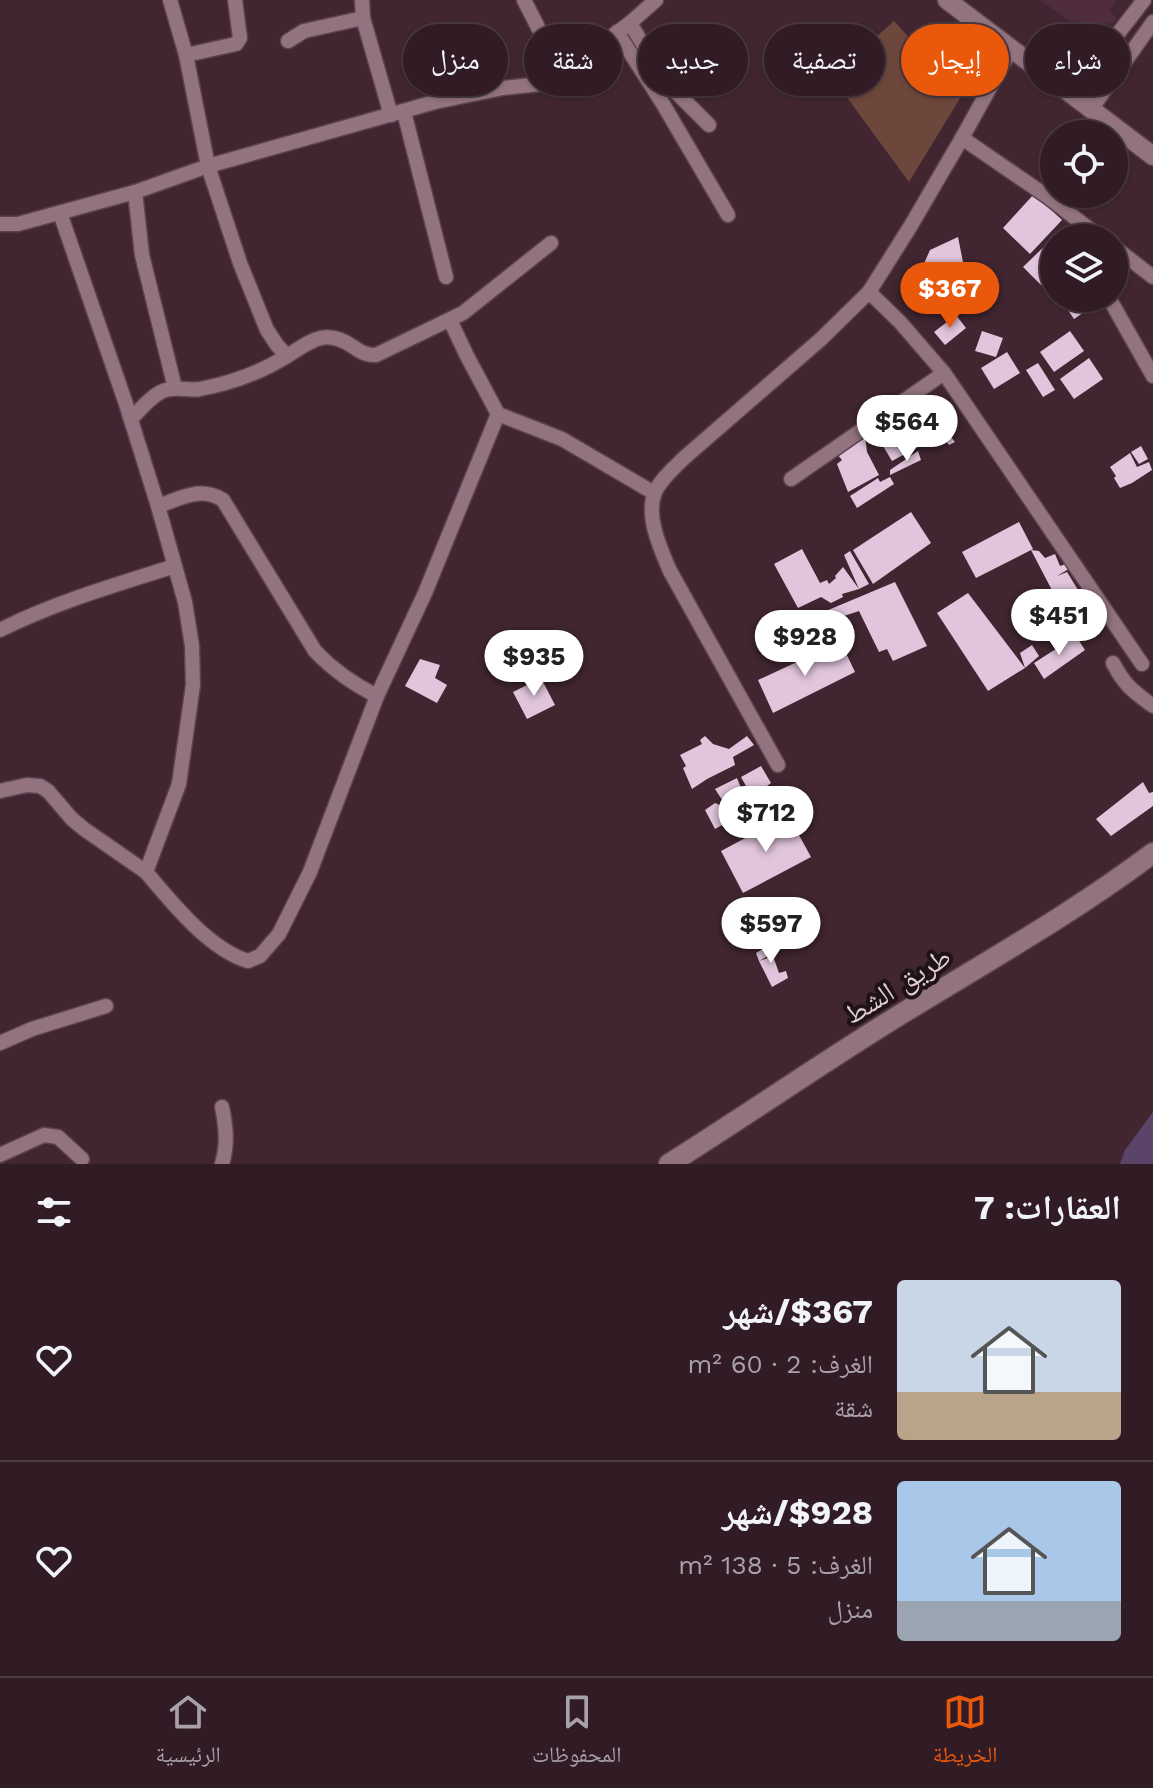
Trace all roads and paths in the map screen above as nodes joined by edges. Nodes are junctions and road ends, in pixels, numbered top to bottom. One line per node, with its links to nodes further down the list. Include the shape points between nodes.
1 (170, 0): 17 (street)
2 (235, 0): 17 (street, via 240,38 236,44)
3 (362, 0): 8 (street)
4 (524, 0): 11 (street)
5 (656, 0): 10 (street)
6 (947, 0): 16 (street)
7 (1144, 0): 12 (street)
8 (363, 18): 15 (street, via 304,31); 22 (street)
9 (1153, 22): 21 (street)
10 (630, 23): 13 (street); 23 (street, via 672,88)
11 (536, 24)
12 (1125, 24)
13 (622, 29)
14 (622, 40): 29 (street)
15 (288, 41)
16 (1012, 48): 18 (street); 24 (street)
17 (186, 55): 26 (street)
18 (1025, 58)
19 (524, 86): 22 (street)
20 (1076, 96): 21 (street)
21 (1092, 108): 25 (street)
22 (397, 114): 26 (street); 36 (street)
23 (709, 125)
24 (962, 138): 30 (street); 38 (street)
25 (1153, 156)
26 (208, 166): 27 (street); 41 (street, via 267,330)
27 (135, 192): 28 (street); 44 (street, via 145,267)
28 (60, 213): 31 (street); 46 (street)
29 (728, 215)
30 (1072, 216): 32 (street); 33 (street)
31 (0, 224)
32 (1075, 224)
33 (1083, 224)
34 (551, 243): 40 (street)
35 (1128, 258): 37 (street)
36 (446, 277)
37 (1153, 277)
38 (869, 292): 42 (street); 48 (street, via 684,458)
39 (1117, 312): 43 (street)
40 (450, 320): 41 (street, via 376,355 324,336); 45 (street)
41 (287, 356): 44 (street, via 229,382 196,390)
42 (944, 373): 47 (street); 53 (street)
43 (1153, 376)
44 (175, 388): 46 (street, via 159,393)
45 (498, 414): 48 (street, via 562,439); 54 (street)
46 (131, 419): 49 (street)
47 (791, 479)
48 (654, 493): 56 (street, via 656,539 670,571)
49 (158, 506): 50 (street); 54 (street, via 193,493 223,500 315,651 352,683)
50 (175, 566): 51 (street, via 73,598); 59 (street, via 192,646 193,685 179,784)
51 (0, 630)
52 (1113, 663): 55 (street, via 1130,690)
53 (1142, 664)
54 (377, 696): 59 (street, via 310,872 279,934 260,956 248,961 234,957 197,928)
55 (1153, 706)
56 (778, 765)
57 (0, 791): 59 (street, via 40,786 84,829)
58 (1153, 853): 66 (main road, طريق الشط, via 1036,933)
59 (146, 872)
60 (106, 1006): 61 (street)
61 (0, 1043)
62 (222, 1107): 65 (street, via 227,1133)
63 (0, 1155): 64 (street, via 44,1135 58,1137)
64 (82, 1159)
65 (222, 1164)
66 (669, 1164)

